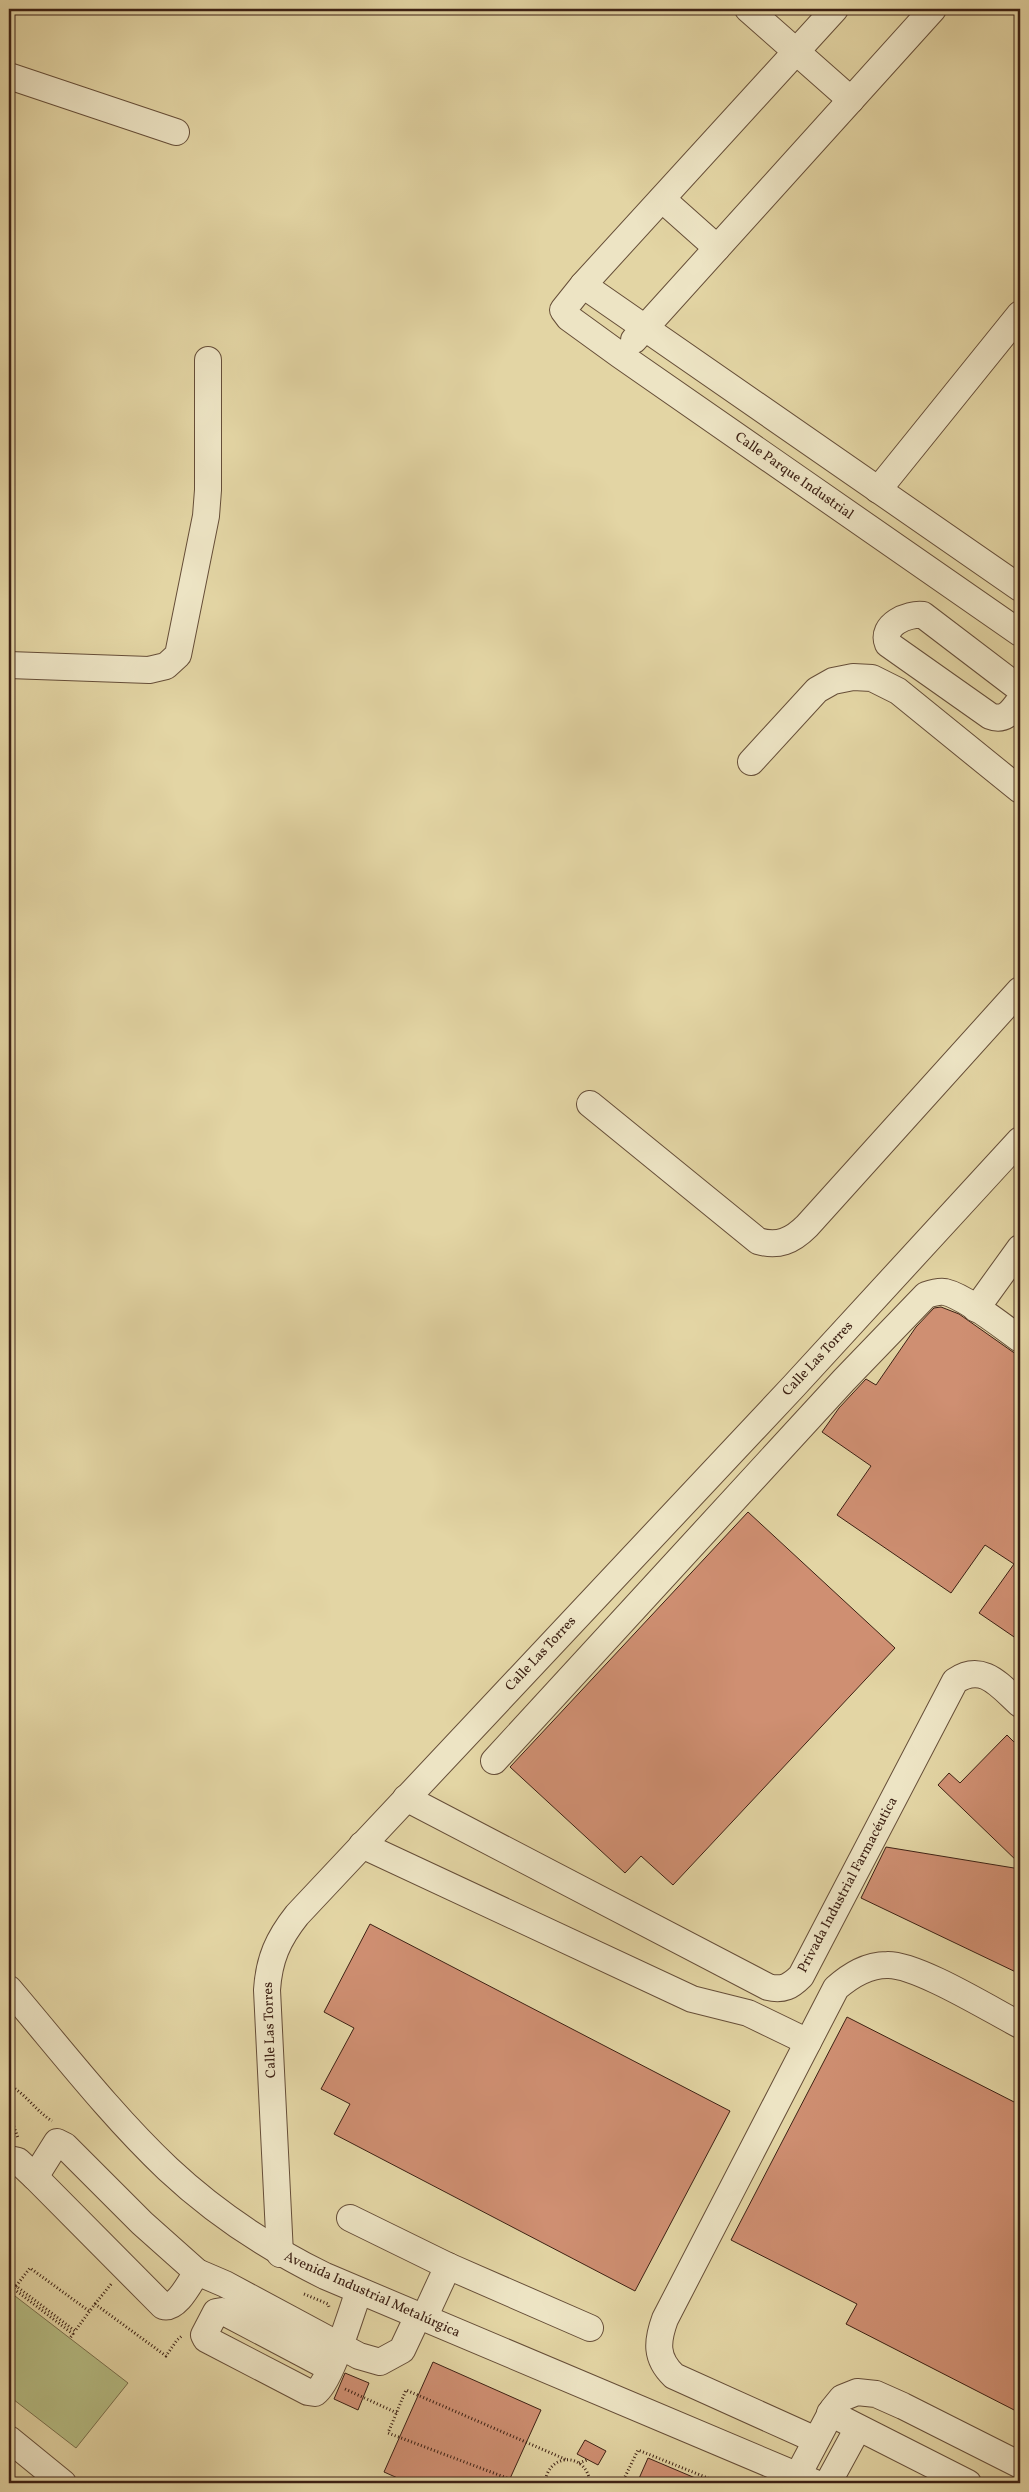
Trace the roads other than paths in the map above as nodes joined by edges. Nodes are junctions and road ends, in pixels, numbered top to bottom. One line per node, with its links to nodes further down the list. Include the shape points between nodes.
1 (748, 9): 4 (street)
2 (835, 9): 4 (street)
3 (933, 9): 6 (street)
4 (796, 52): 6 (street); 8 (street)
5 (9, 76): 7 (street)
6 (850, 100): 9 (street)
7 (176, 132)
8 (662, 199): 9 (street); 10 (street)
9 (717, 248): 12 (street)
10 (583, 285): 12 (street); 13 (street, Calle Parque Industrial, via 564,310 569,318)
11 (1020, 314): 15 (street)
12 (645, 328): 13 (street); 15 (street)
13 (620, 356): 18 (street, Calle Parque Industrial)
14 (208, 360): 20 (street, via 210,431 206,508 178,654 166,666 149,670)
15 (878, 490): 16 (street)
16 (990, 567): 17 (street); 18 (street)
17 (1020, 588)
18 (969, 598): 19 (street, Calle Parque Industrial)
19 (1020, 633)
20 (9, 665)
21 (1020, 689): 22 (street, via 923,615 907,615 887,631 888,644 990,716 1007,716)
22 (1020, 700)
23 (751, 762): 24 (street, via 817,690 833,680 853,676 872,678 898,690)
24 (1017, 780)
25 (1020, 990): 26 (street, via 807,1226 785,1242 772,1245 758,1241)
26 (590, 1104)
27 (1020, 1140): 33 (street, Calle Las Torres)
28 (1020, 1248): 29 (street)
29 (976, 1309): 30 (street); 32 (street, via 946,1292 926,1295 916,1304)
30 (1020, 1339)
31 (1020, 1704): 33 (street, Privada Industrial Farmacéutica, via 982,1674 971,1673 955,1681 801,1976 790,1986 777,1989)
32 (494, 1761)
33 (406, 1798): 34 (street, Calle Las Torres)
34 (362, 1845): 37 (street, via 692,1999 748,2013); 41 (street, Calle Las Torres, via 281,1934 268,1970)
35 (9, 1990): 41 (street, Avenida Industrial Metalúrgica, via 168,2169 219,2212)
36 (1020, 2025): 37 (street, via 914,1970 888,1964 865,1968 836,1988)
37 (808, 2042): 52 (street, via 665,2319 658,2347 666,2368 674,2376)
38 (9, 2159): 39 (street, via 18,2161)
39 (35, 2177): 43 (street, via 57,2142 65,2146 142,2223); 43 (street, via 163,2306 167,2308 174,2304)
40 (350, 2218): 42 (street)
41 (280, 2254): 44 (street, Avenida Industrial Metalúrgica)
42 (448, 2266): 45 (street); 46 (street)
43 (197, 2272): 48 (street, via 225,2284)
44 (359, 2290): 45 (street, Avenida Industrial Metalúrgica); 48 (street)
45 (421, 2317): 48 (street, via 402,2350 380,2362 359,2356); 54 (street, Avenida Industrial Metalúrgica)
46 (590, 2328)
47 (204, 2337): 48 (street, via 216,2312 222,2311)
48 (336, 2366)
49 (830, 2413): 50 (street); 52 (street); 53 (street, via 850,2393 876,2394)
50 (858, 2428): 56 (street); 57 (street)
51 (9, 2439): 55 (street)
52 (816, 2440): 54 (street)
53 (1020, 2464)
54 (806, 2479)
55 (64, 2483)
56 (828, 2483)
57 (968, 2483)

